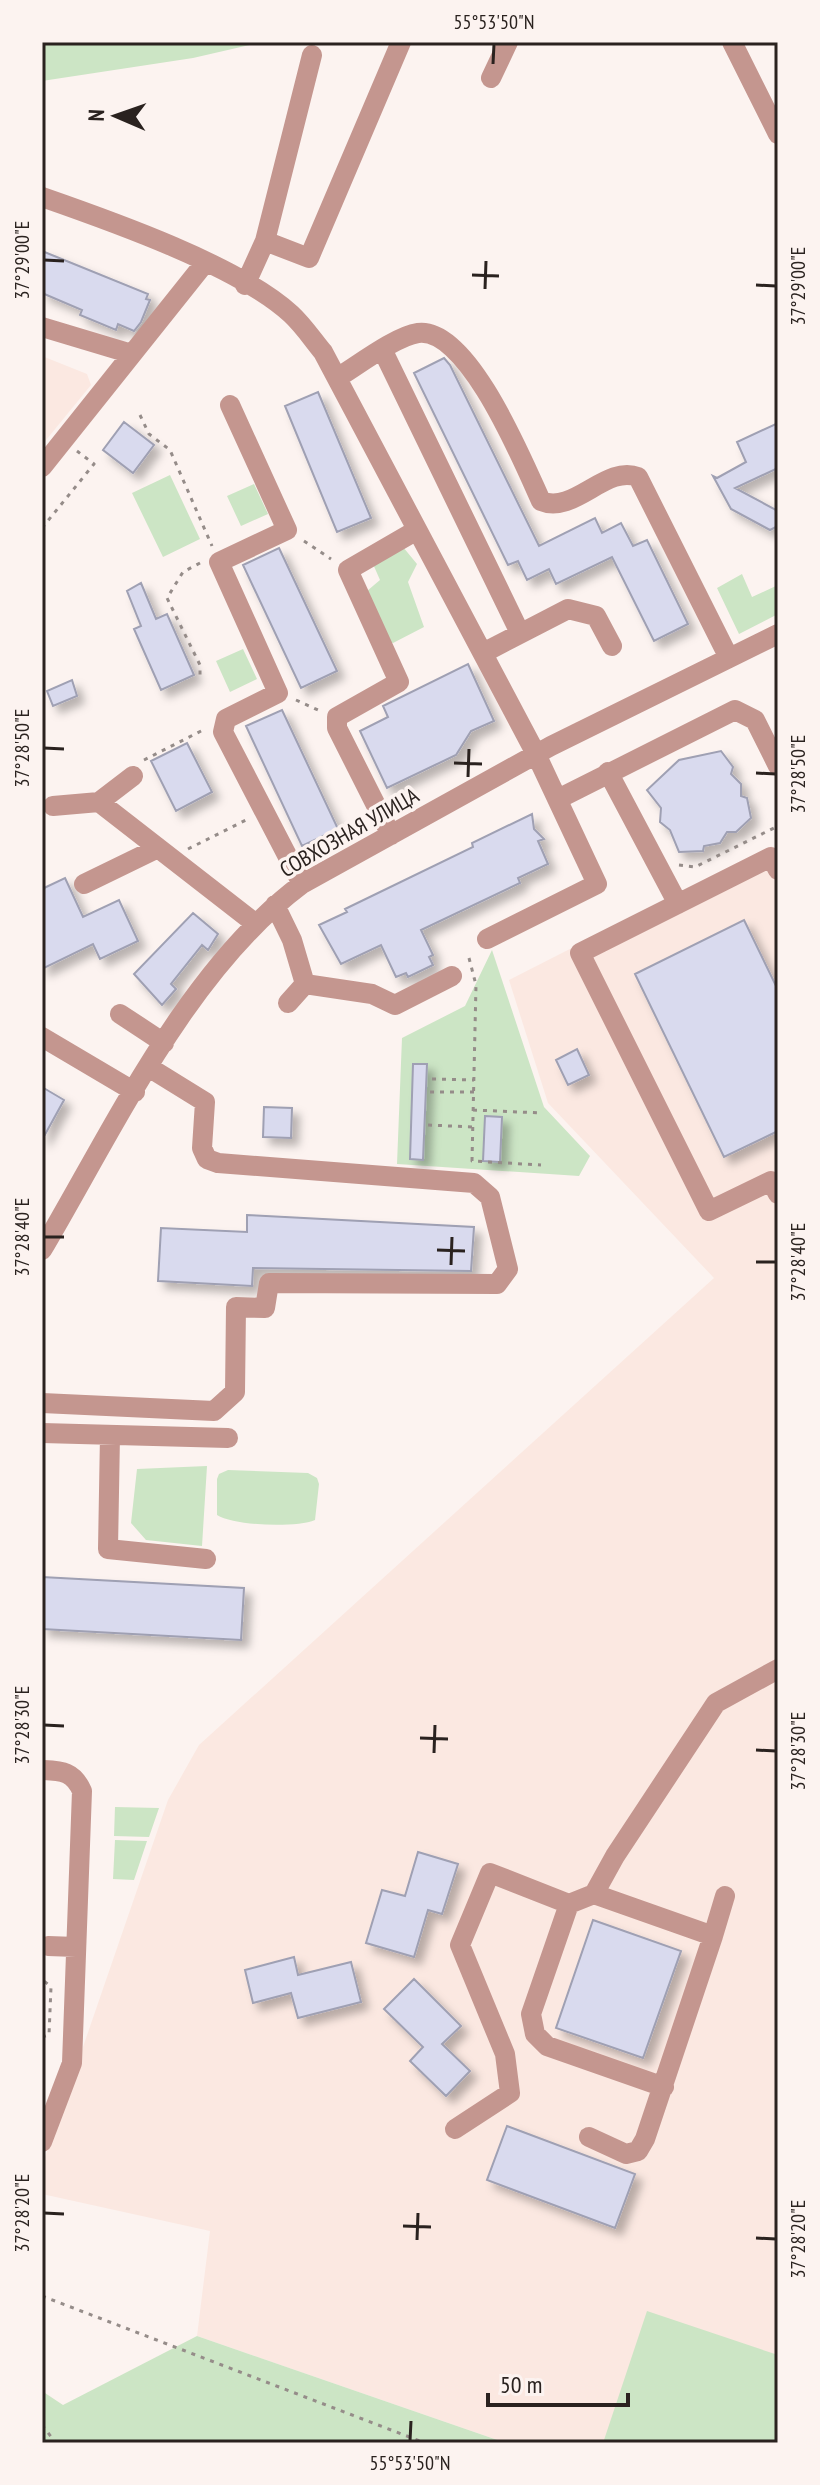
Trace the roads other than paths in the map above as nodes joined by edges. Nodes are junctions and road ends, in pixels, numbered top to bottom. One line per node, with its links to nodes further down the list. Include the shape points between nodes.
1 (401, 42): 10 (street, via 309,258)
2 (508, 42): 7 (street)
3 (724, 42): 6 (street)
4 (732, 42): 6 (street)
5 (312, 55): 10 (street)
6 (747, 72): 8 (street)
7 (491, 78)
8 (778, 134)
9 (42, 197): 11 (street)
10 (265, 241): 12 (street)
11 (204, 264): 12 (street); 15 (street)
12 (245, 285): 16 (street, via 291,314)
13 (42, 327): 15 (street)
14 (383, 351): 16 (street); 20 (street); 24 (street, via 421,332 446,343 497,405 541,501 557,504 624,475 638,477)
15 (132, 354): 18 (street)
16 (337, 378): 19 (street)
17 (230, 405): 36 (street, via 287,530 219,562 278,693 226,719 223,732)
18 (42, 467)
19 (417, 530): 23 (street); 32 (street, via 348,570 399,682 337,717 337,728)
20 (520, 633): 22 (street, via 568,609 596,616); 23 (street)
21 (778, 634): 24 (street, СОВХОЗНАЯ УЛИЦА)
22 (612, 646)
23 (483, 653): 25 (street)
24 (729, 658): 25 (street, СОВХОЗНАЯ УЛИЦА)
25 (536, 754): 29 (street); 32 (street, СОВХОЗНАЯ УЛИЦА)
26 (778, 766): 27 (street, via 755,720 735,710)
27 (608, 772): 29 (street); 37 (street)
28 (133, 776): 30 (street)
29 (558, 799): 40 (street, via 597,884)
30 (99, 802): 31 (street); 33 (street)
31 (53, 806)
32 (391, 835): 36 (street, СОВХОЗНАЯ УЛИЦА)
33 (164, 853): 35 (street); 39 (street)
34 (778, 870): 37 (street, via 771,857)
35 (84, 884)
36 (302, 884): 38 (street, СОВХОЗНАЯ УЛИЦА)
37 (678, 904): 49 (street, via 580,953 709,1211 771,1181)
38 (275, 905): 39 (street, СОВХОЗНАЯ УЛИЦА); 42 (street)
39 (256, 924): 46 (street, СОВХОЗНАЯ УЛИЦА)
40 (487, 939)
41 (452, 976): 42 (street, via 395,1005 372,994)
42 (305, 984): 43 (street)
43 (288, 1003)
44 (120, 1014): 46 (street)
45 (42, 1037): 48 (street)
46 (164, 1043): 47 (street, СОВХОЗНАЯ УЛИЦА)
47 (150, 1068): 48 (street, СОВХОЗНАЯ УЛИЦА); 51 (street, via 205,1102 202,1148 207,1159 218,1163 474,1183 483,1188 490,1197 508,1269 497,1284 269,1283 265,1308 236,1307 235,1392 214,1411)
48 (135, 1092): 50 (street, СОВХОЗНАЯ УЛИЦА)
49 (778, 1194)
50 (42, 1250)
51 (42, 1403)
52 (42, 1433): 53 (street)
53 (110, 1435): 54 (street); 55 (street, via 108,1549)
54 (228, 1438)
55 (206, 1559)
56 (778, 1669): 58 (street, via 716,1703)
57 (42, 1770): 63 (street, via 64,1771 76,1778 82,1791)
58 (594, 1894): 60 (street); 61 (street)
59 (725, 1896): 61 (street)
60 (569, 1904): 64 (street, via 531,2014 535,2034 547,2046); 65 (street, via 490,1873 460,1945 505,2054 510,2093)
61 (713, 1936): 64 (street)
62 (48, 1946): 63 (street)
63 (76, 1947): 67 (street, via 72,2063)
64 (664, 2087): 66 (street, via 638,2151 626,2154)
65 (455, 2129)
66 (589, 2137)
67 (42, 2142)

